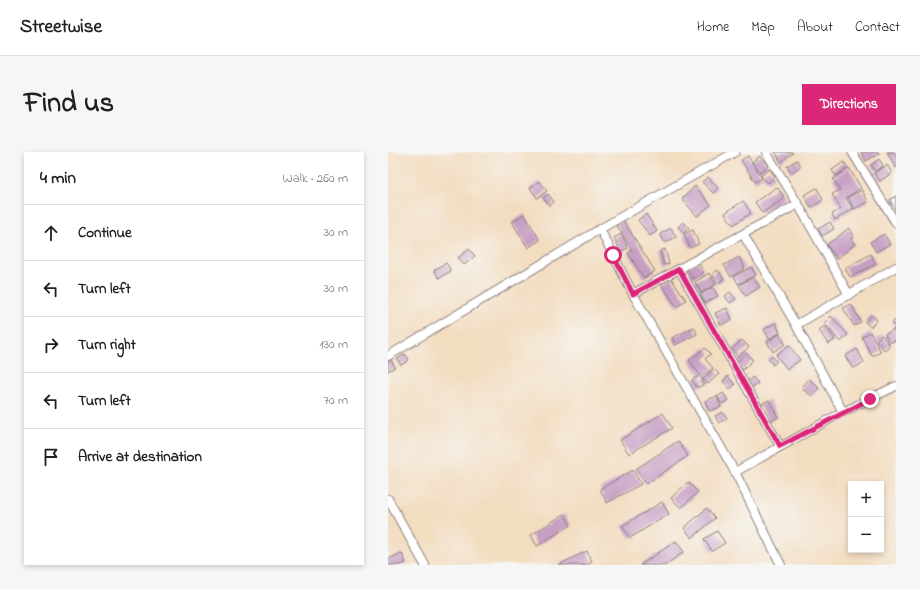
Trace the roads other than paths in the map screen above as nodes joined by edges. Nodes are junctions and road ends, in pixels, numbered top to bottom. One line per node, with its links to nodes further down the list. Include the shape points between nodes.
1 (735, 152): 6 (street)
2 (766, 152): 4 (street)
3 (852, 152): 5 (street)
4 (798, 204): 7 (street); 11 (street)
5 (896, 223)
6 (600, 229): 10 (street); 13 (street)
7 (743, 234): 9 (street); 12 (street)
8 (896, 267): 11 (street)
9 (679, 269): 10 (street); 16 (street)
10 (633, 294): 17 (street)
11 (849, 294): 12 (street)
12 (796, 325): 15 (street)
13 (388, 356)
14 (896, 386): 15 (street)
15 (843, 412): 16 (street)
16 (780, 446): 17 (street)
17 (735, 472): 20 (street)
18 (388, 499): 19 (street)
19 (425, 565)
20 (781, 565)

